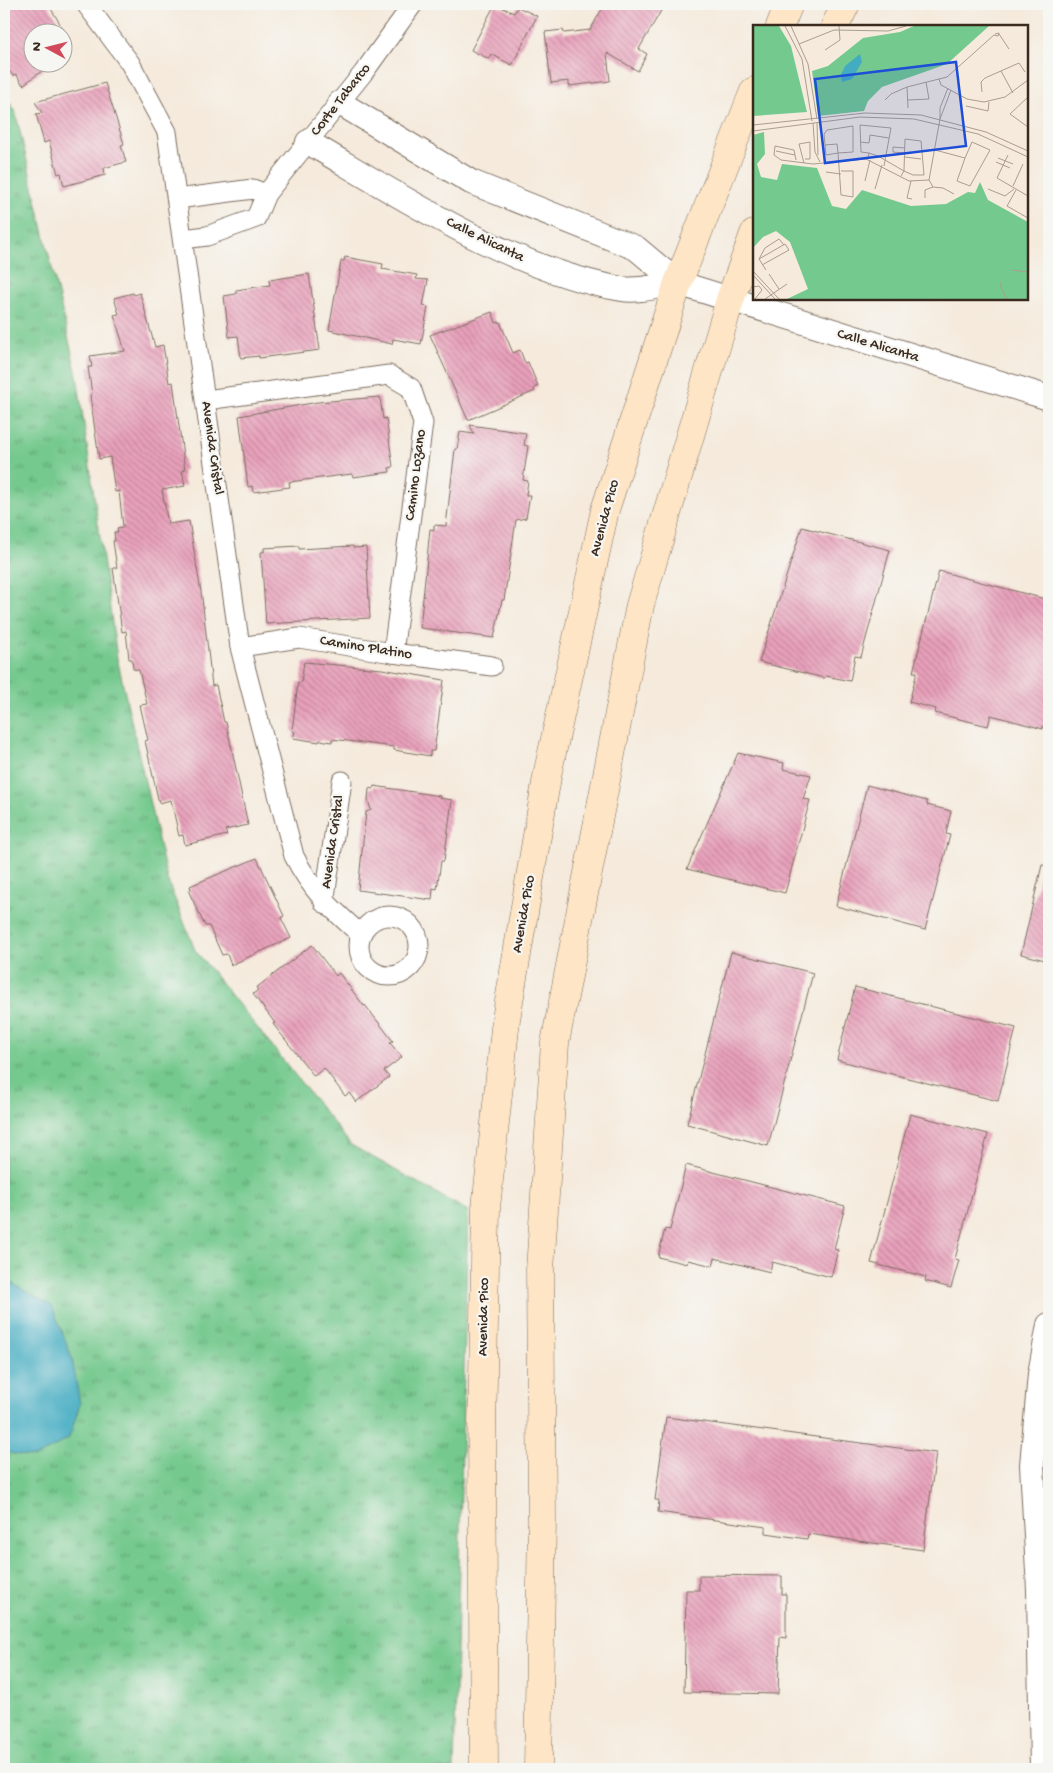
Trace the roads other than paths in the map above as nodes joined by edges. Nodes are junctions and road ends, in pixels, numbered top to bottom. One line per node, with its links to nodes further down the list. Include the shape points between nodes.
1 (86, 4): 11 (street, Avenida Cristal, via 130,63 167,132)
2 (413, 4): 8 (street, Corte Tabarco)
3 (789, 4): 5 (main road)
4 (846, 4): 6 (main road)
5 (780, 25)
6 (836, 25)
7 (753, 94): 14 (main road, Avenida Pico)
8 (340, 103): 9 (street, Corte Tabarco); 14 (street, Calle Alicanta, via 471,182 636,248)
9 (308, 142): 10 (street, Corte Tabarco); 14 (street, Calle Alicanta, via 438,218 540,267 624,290)
10 (266, 194): 11 (street, via 253,189); 13 (street, Corte Tabarco, via 256,218 207,236)
11 (177, 199): 13 (street, Avenida Cristal)
12 (753, 237): 15 (main road)
13 (183, 239): 17 (street, Avenida Cristal)
14 (678, 284): 15 (street, Calle Alicanta); 25 (main road, Avenida Pico, via 605,510 548,771 506,1019 486,1208 482,1434)
15 (730, 300): 16 (street, Calle Alicanta); 26 (main road, via 640,605 555,1043 540,1270 542,1520)
16 (1049, 398)
17 (206, 400): 18 (street, Avenida Cristal); 19 (street, Camino Lozano, via 389,375 411,388 423,423)
18 (240, 647): 19 (street, Camino Platino, via 299,638); 22 (street, Avenida Cristal, via 294,856 308,883)
19 (393, 653): 20 (street, Camino Platino)
20 (492, 666)
21 (342, 781): 22 (street, Avenida Cristal)
22 (324, 902): 23 (street, Avenida Cristal)
23 (361, 935)
24 (1049, 1325): 27 (street, via 1040,1374 1032,1465 1039,1589)
25 (484, 1769)
26 (538, 1769)
27 (1042, 1769)

